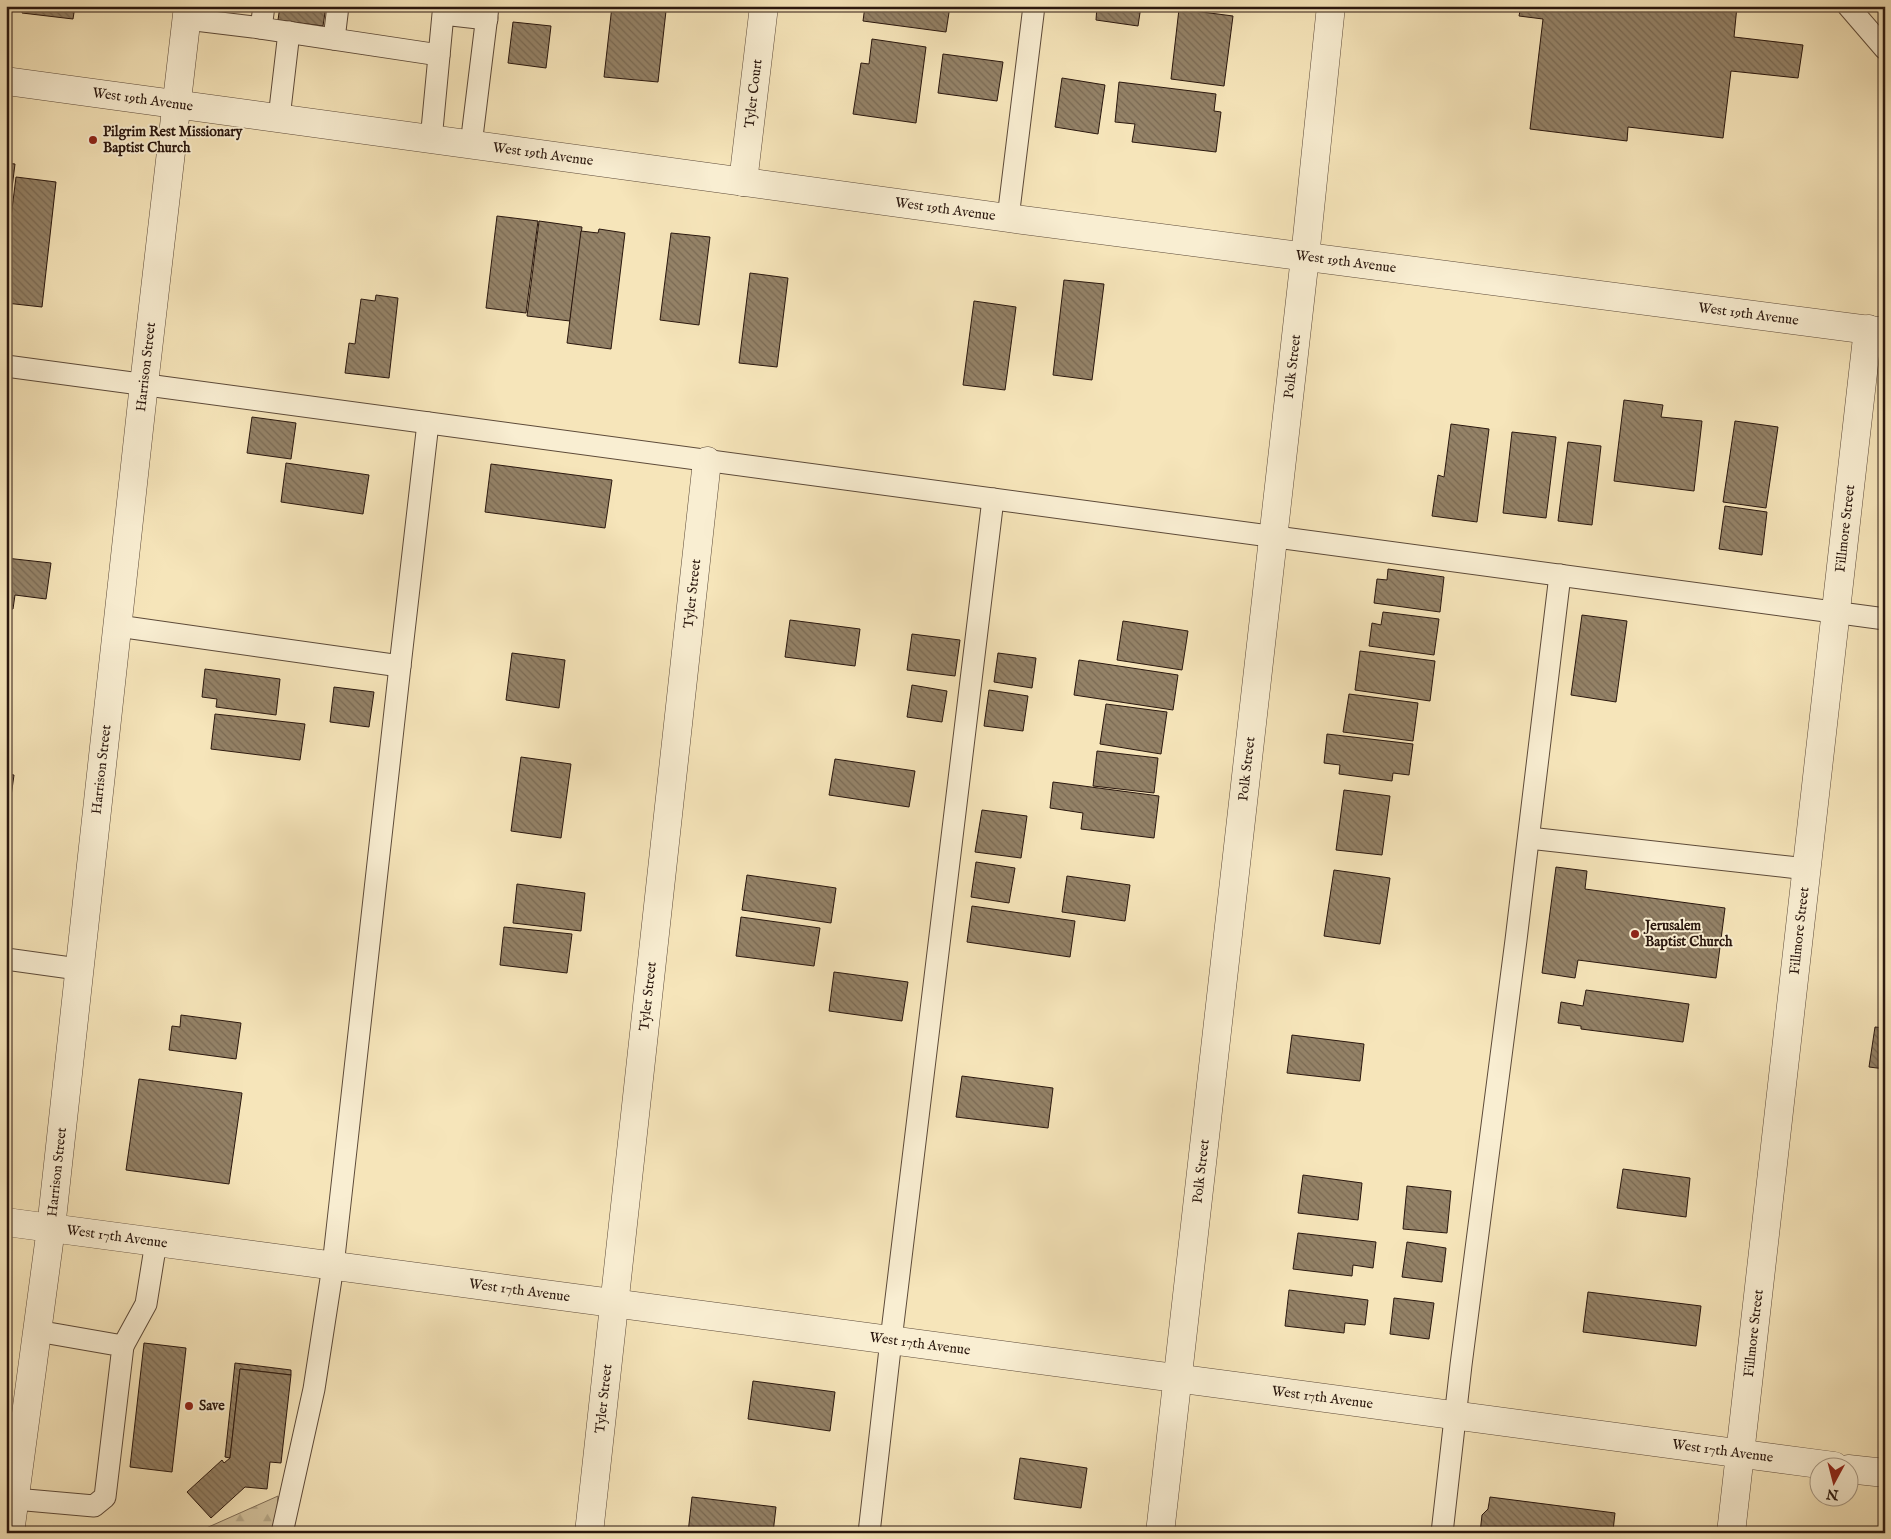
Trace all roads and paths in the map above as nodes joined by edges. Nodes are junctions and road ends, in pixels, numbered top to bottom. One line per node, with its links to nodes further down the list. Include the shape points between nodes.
1 (264, 6): 9 (lane)
2 (338, 6): 11 (lane)
3 (764, 6): 19 (street, Tyler Court)
4 (1034, 6): 20 (lane)
5 (1331, 6): 21 (street, Polk Street)
6 (1848, 6): 12 (lane)
7 (187, 13): 9 (lane); 15 (street, Harrison Street)
8 (488, 13): 13 (lane, via 443,14); 18 (lane)
9 (261, 28): 10 (lane)
10 (289, 32): 11 (lane); 16 (lane)
11 (334, 39): 13 (lane)
12 (1885, 49)
13 (439, 55): 17 (lane)
14 (6, 81): 15 (street, West 19th Avenue)
15 (177, 105): 16 (street, West 19th Avenue); 24 (street, Harrison Street)
16 (279, 118): 17 (street, West 19th Avenue)
17 (431, 140): 18 (street, West 19th Avenue)
18 (472, 145): 19 (street, West 19th Avenue)
19 (743, 182): 20 (street, West 19th Avenue)
20 (1008, 218): 21 (street, West 19th Avenue)
21 (1304, 257): 22 (street, West 19th Avenue); 28 (street, Polk Street)
22 (1876, 330): 30 (street, Fillmore Street)
23 (6, 366): 24 (lane)
24 (144, 384): 25 (lane); 32 (street, Harrison Street)
25 (428, 423): 26 (lane); 33 (lane)
26 (707, 460): 27 (lane); 42 (street, Tyler Street)
27 (993, 499): 28 (lane); 44 (lane)
28 (1272, 537): 29 (lane); 46 (street, Polk Street)
29 (1560, 575): 30 (lane); 34 (lane)
30 (1836, 612): 31 (lane); 35 (street, Fillmore Street)
31 (1885, 619)
32 (118, 626): 33 (lane); 37 (street, Harrison Street)
33 (400, 666): 41 (lane)
34 (1529, 838): 35 (lane); 47 (lane)
35 (1806, 869): 48 (street, Fillmore Street)
36 (6, 959): 37 (lane)
37 (78, 969): 39 (street, Harrison Street)
38 (6, 1222): 39 (street, West 17th Avenue)
39 (51, 1228): 40 (street, West 17th Avenue); 43 (street, Harrison Street)
40 (156, 1242): 41 (street, West 17th Avenue); 45 (lane, via 146,1304)
41 (334, 1266): 42 (street, West 17th Avenue); 54 (lane, via 314,1389)
42 (616, 1303): 44 (street, West 17th Avenue); 55 (street, Tyler Street)
43 (37, 1331): 45 (lane); 52 (street, Harrison Street)
44 (890, 1340): 46 (street, West 17th Avenue); 56 (lane)
45 (123, 1346): 52 (lane, via 105,1498 94,1506)
46 (1178, 1379): 47 (street, West 17th Avenue); 57 (street, Polk Street)
47 (1455, 1416): 48 (street, West 17th Avenue); 58 (lane)
48 (1740, 1454): 49 (street, West 17th Avenue); 59 (street, Fillmore Street)
49 (1808, 1463)
50 (1858, 1469): 51 (street)
51 (1885, 1473)
52 (15, 1499): 53 (street, Harrison Street)
53 (10, 1533)
54 (282, 1533)
55 (589, 1533)
56 (869, 1533)
57 (1160, 1533)
58 (1442, 1533)
59 (1731, 1533)

